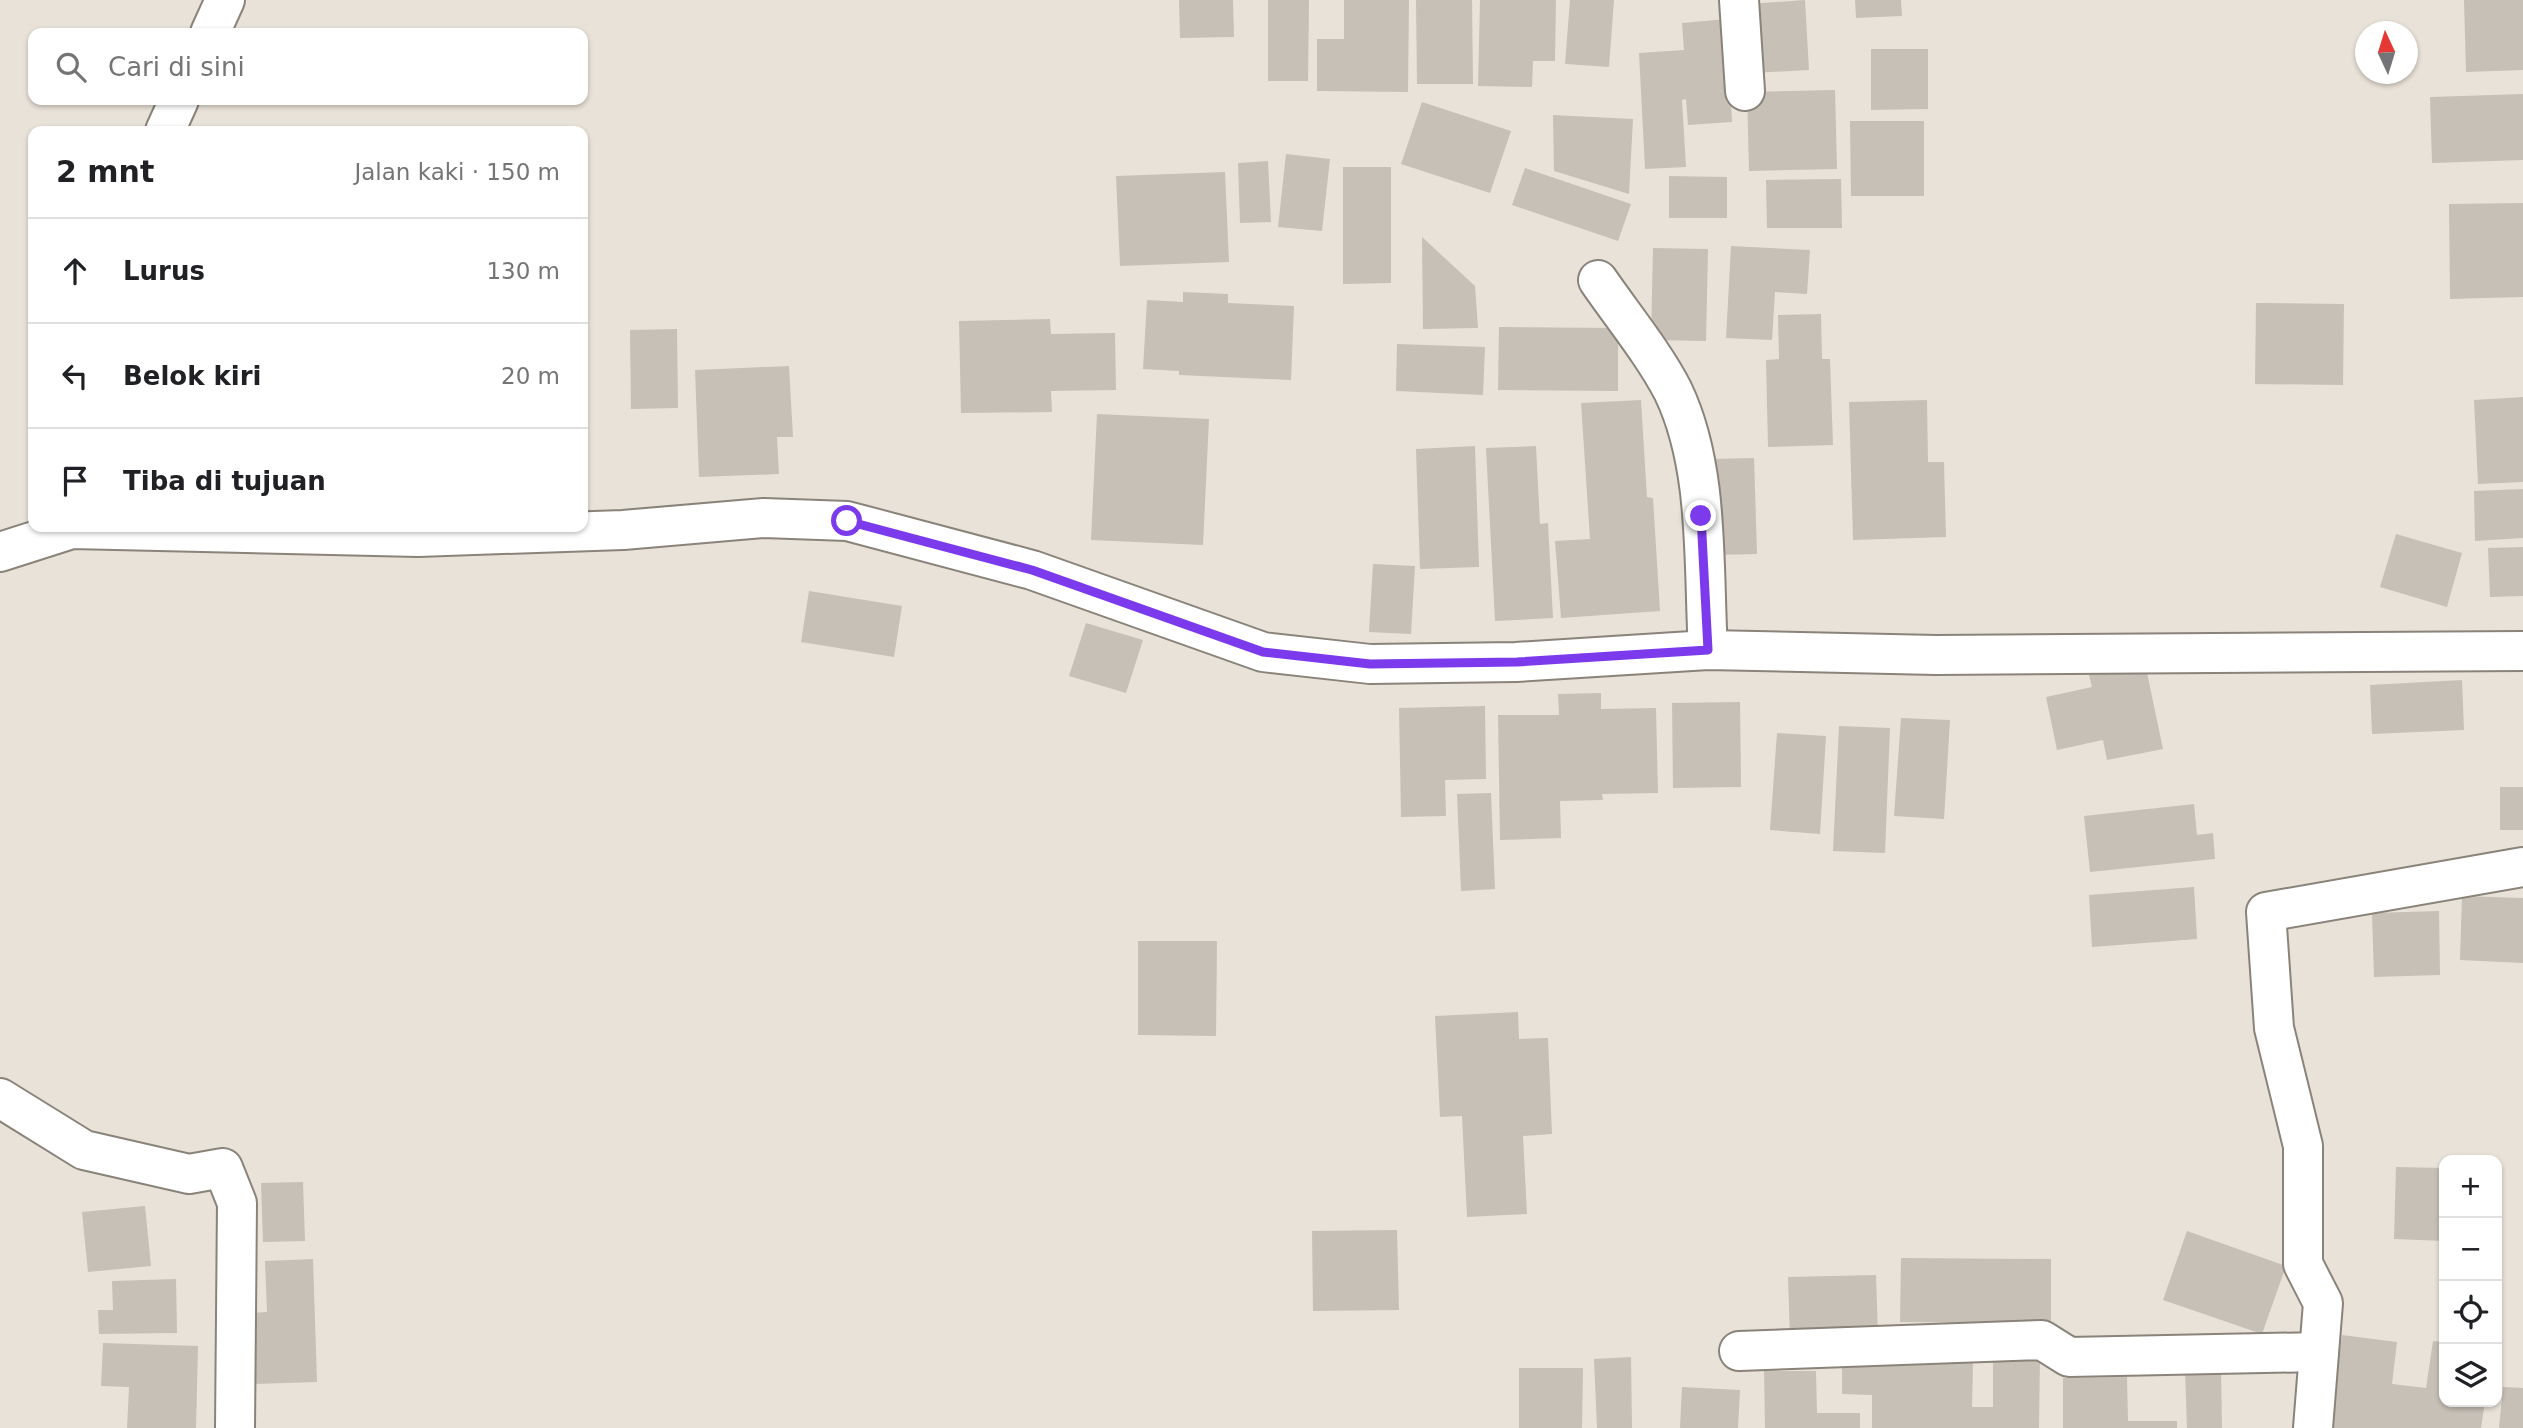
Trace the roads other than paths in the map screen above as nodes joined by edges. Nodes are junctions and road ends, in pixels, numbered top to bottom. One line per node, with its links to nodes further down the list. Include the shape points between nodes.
1 (225, 0): 3 (street)
2 (1739, 0): 4 (street)
3 (212, 28)
4 (1745, 91)
5 (177, 105): 6 (street)
6 (167, 126)
7 (1598, 279): 13 (street, via 1672,390 1693,444)
8 (588, 531): 13 (street, via 764,518 847,521 1032,570 1263,652 1370,664 1517,662)
9 (60, 532): 12 (street)
10 (226, 532): 11 (street, via 418,537)
11 (564, 532)
12 (0, 552)
13 (1708, 650): 14 (street)
14 (2523, 661)
15 (2523, 867): 18 (street, via 2266,912 2274,1028 2303,1146 2303,1264 2323,1303)
16 (0, 1098): 19 (street, via 84,1150 189,1174 223,1168 237,1203)
17 (1739, 1351): 18 (street, via 2042,1340 2068,1357)
18 (2319, 1352): 20 (street)
19 (235, 1428)
20 (2313, 1428)

